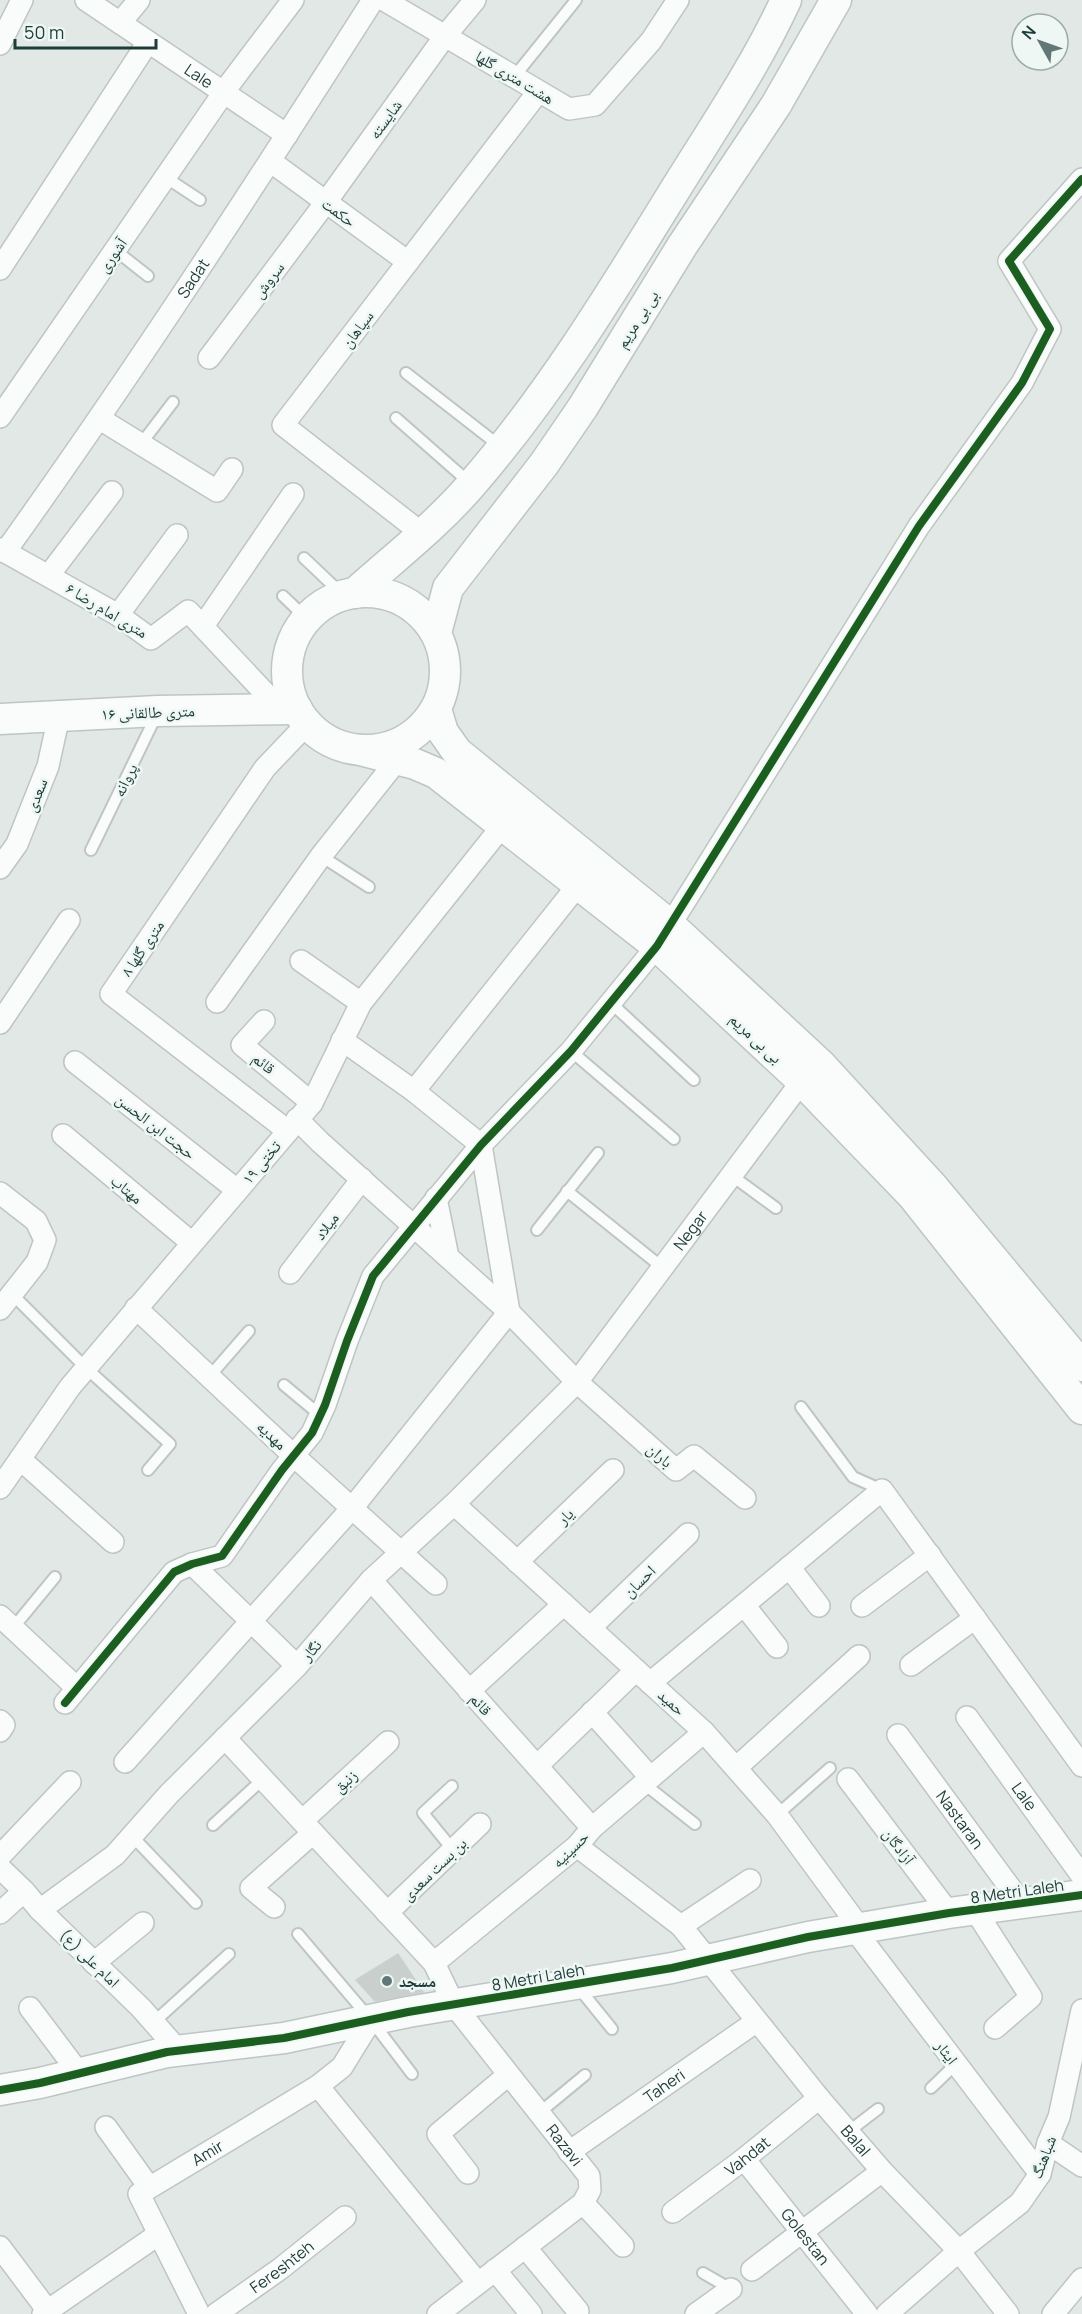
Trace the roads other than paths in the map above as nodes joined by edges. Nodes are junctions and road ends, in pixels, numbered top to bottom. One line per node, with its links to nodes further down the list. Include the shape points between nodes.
1 (22, 0): 15 (street)
2 (86, 0): 12 (street, Lale)
3 (139, 0): 12 (street)
4 (293, 0): 18 (street, آشوری)
5 (373, 0): 19 (street, Sadat)
6 (384, 0): 13 (street, هشت متری گلها)
7 (476, 0): 13 (street, شایسته)
8 (576, 0): 16 (lane)
9 (678, 0): 17 (street, هشت متری گلها, via 651,41 595,105 569,109)
10 (786, 0): 36 (street, via 766,42 652,228 572,352)
11 (836, 0): 51 (street, بی بی مریم, via 776,105 682,246 583,407 448,588)
12 (120, 23): 14 (street, Lale)
13 (445, 36): 16 (street, هشت متری گلها); 24 (street, شایسته)
14 (148, 42): 18 (street, Lale); 27 (street)
15 (0, 44)
16 (514, 77): 17 (street, هشت متری گلها)
17 (538, 92): 26 (street, سپاهان)
18 (224, 93): 19 (street, Lale); 21 (street, آشوری)
19 (287, 135): 20 (street, Sadat)
20 (270, 161): 24 (street, حکمت); 34 (street, Sadat)
21 (165, 177): 23 (lane); 25 (street, آشوری)
22 (1082, 179): 66 (street, via 1009,261 1050,328 1022,383 919,526)
23 (201, 200)
24 (326, 202): 26 (street, حکمت); 29 (street, سروش)
25 (115, 250): 28 (lane); 32 (street, آشوری)
26 (408, 262): 42 (street, سپاهان, via 284,425)
27 (0, 268)
28 (148, 276)
29 (209, 358)
30 (406, 373): 36 (lane)
31 (173, 402): 35 (lane)
32 (0, 417)
33 (396, 418): 38 (lane)
34 (100, 419): 35 (street); 43 (street, Sadat)
35 (141, 444): 37 (street, via 217,492)
36 (501, 447): 38 (street)
37 (232, 469)
38 (471, 484): 42 (street)
39 (112, 492): 45 (street)
40 (293, 494): 50 (street)
41 (177, 535): 48 (street)
42 (424, 535): 46 (street)
43 (3, 550): 45 (street, ۶ متری امام رضا)
44 (304, 558): 46 (lane)
45 (49, 575): 48 (street, ۶ متری امام رضا)
46 (349, 594): 49 (street, via 324,605); 51 (street, via 387,594 409,604)
47 (283, 596): 49 (lane)
48 (118, 615): 50 (street, ۶ متری امام رضا, via 151,639 188,611)
49 (307, 619): 54 (street, via 294,639 288,662)
50 (203, 626): 54 (street, ۶ متری امام رضا)
51 (436, 633): 52 (street, via 445,668)
52 (436, 709): 57 (street, via 404,741 383,749); 66 (street, بی بی مریم, via 443,732 457,752)
53 (158, 711): 54 (street, ۱۶ متری طالقانی); 55 (street, ۱۶ متری طالقانی); 60 (lane, پروانه)
54 (295, 714): 57 (street, via 331,742); 80 (street, ۸ متری گلها, via 265,768 111,994)
55 (59, 716): 56 (street, ۱۶ متری طالقانی); 62 (street, سعدی, via 48,766 17,844)
56 (0, 719)
57 (360, 750): 58 (street, بی بی مریم)
58 (398, 759): 59 (street, بی بی مریم, via 436,773); 61 (street)
59 (503, 825): 63 (street, بی بی مریم); 70 (street, تختی ۱۹)
60 (91, 850)
61 (321, 856): 64 (lane); 68 (street)
62 (0, 868)
63 (578, 885): 66 (street, بی بی مریم); 78 (street)
64 (369, 887)
65 (69, 920): 72 (street)
66 (663, 936): 69 (street); 77 (street, بی بی مریم); 102 (street, بی بی مریم, via 820,1064 934,1188)
67 (301, 961): 70 (street)
68 (217, 1002)
69 (610, 1002): 74 (street); 76 (lane)
70 (361, 1003): 73 (street, تختی ۱۹)
71 (264, 1021): 79 (street, قائم, via 242,1045)
72 (0, 1023)
73 (342, 1040): 78 (street); 79 (street, تختی ۱۹)
74 (571, 1051): 82 (lane); 83 (street)
75 (75, 1062): 87 (street, حجت ابن الحسن)
76 (694, 1080)
77 (802, 1081): 85 (street, Negar); 108 (street, بی بی مریم, via 912,1195)
78 (414, 1091): 83 (street)
79 (312, 1103): 80 (street, تختی ۱۹)
80 (293, 1125): 86 (street); 87 (street, تختی ۱۹)
81 (63, 1135): 94 (street, مهتاب)
82 (674, 1139)
83 (481, 1145): 90 (street); 100 (street)
84 (598, 1153): 88 (lane)
85 (731, 1175): 91 (lane); 96 (street, Negar)
86 (362, 1179): 92 (street); 97 (street, میلاد)
87 (237, 1190): 94 (street, تختی ۱۹)
88 (567, 1191): 93 (lane); 96 (lane)
89 (0, 1193): 98 (street, via 36,1221 45,1240 37,1262)
90 (436, 1198): 92 (street); 95 (street)
91 (776, 1208)
92 (412, 1226): 95 (street); 109 (street, via 373,1276)
93 (537, 1230)
94 (192, 1243): 99 (street, تختی ۱۹)
95 (448, 1257): 100 (street)
96 (663, 1268): 105 (street, Negar)
97 (290, 1273)
98 (6, 1302): 103 (lane)
99 (136, 1308): 103 (street, تختی ۱۹); 104 (street, مهدیه)
100 (509, 1312): 105 (street); 118 (street)
101 (249, 1331): 104 (lane)
102 (1082, 1366)
103 (86, 1368): 111 (street, تختی ۱۹); 112 (lane, via 170,1444)
104 (209, 1377): 110 (street, مهدیه)
105 (577, 1382): 116 (street, باران, via 676,1470 694,1456); 117 (street, نگار)
106 (284, 1385): 109 (lane)
107 (801, 1407): 115 (lane, via 853,1477)
108 (1082, 1409)
109 (320, 1415): 110 (street)
110 (294, 1456): 118 (street, مهدیه); 124 (street, via 222,1556)
111 (20, 1459): 114 (street, تختی ۱۹); 120 (street)
112 (148, 1470)
113 (613, 1470): 123 (street, یار)
114 (0, 1488)
115 (882, 1490): 122 (street); 125 (street)
116 (745, 1498)
117 (454, 1504): 121 (street, نگار); 123 (street, حمید)
118 (353, 1507): 121 (street, مهدیه); 134 (street)
119 (688, 1534): 136 (street, احسان)
120 (113, 1542)
121 (401, 1552): 127 (street, نگار); 128 (street, مهدیه)
122 (930, 1555): 132 (street); 133 (street)
123 (517, 1562): 129 (street, حمید)
124 (192, 1564): 134 (street); 135 (street, via 174,1572 71,1695)
125 (789, 1567): 130 (street); 131 (street)
126 (55, 1577): 135 (lane)
127 (371, 1580): 140 (street, نگار); 142 (street, قائم)
128 (436, 1584)
129 (564, 1604): 136 (street, حمید); 142 (street)
130 (744, 1605): 137 (street); 141 (street)
131 (819, 1606)
132 (862, 1606)
133 (975, 1618): 139 (street); 153 (street)
134 (251, 1621): 140 (street); 151 (street)
135 (7, 1622)
136 (590, 1628): 141 (street, حمید)
137 (777, 1647)
138 (859, 1656): 154 (street)
139 (911, 1665)
140 (297, 1666): 149 (street, نگار)
141 (643, 1676): 143 (street); 147 (street, حمید)
142 (469, 1691): 152 (street, قائم)
143 (592, 1712): 152 (street); 157 (street)
144 (967, 1717): 171 (street, Lale)
145 (0, 1721): 146 (street, via 4,1725)
146 (0, 1731)
147 (704, 1732): 154 (street, حمید); 157 (street, حسینیه)
148 (898, 1735): 176 (street, Nastaran)
149 (225, 1738): 156 (street, Razavi); 166 (street, نگار)
150 (388, 1742): 164 (street, زنبق)
151 (125, 1762)
152 (537, 1766): 165 (street, قائم)
153 (1082, 1766)
154 (737, 1767): 160 (street, حمید)
155 (839, 1773): 160 (lane); 179 (street, آزادگان)
156 (263, 1779): 163 (lane); 164 (street, Razavi)
157 (647, 1780): 162 (lane); 165 (street, حسینیه)
158 (70, 1782): 169 (street)
159 (452, 1786): 168 (lane, via 423,1814)
160 (777, 1815): 184 (street, حمید)
161 (480, 1824): 168 (street, بن بست سعدی)
162 (695, 1824)
163 (213, 1825)
164 (308, 1827): 177 (street, زنبق, via 251,1888); 181 (street, Razavi)
165 (592, 1828): 167 (street, حسینیه)
166 (132, 1836): 175 (lane); 178 (street, نگار, via 115,1855)
167 (577, 1846): 183 (street, Balal); 189 (street, حسینیه)
168 (453, 1850): 181 (street, بن بست سعدی)
169 (0, 1856)
170 (0, 1868): 173 (street, امام علی (ع))
171 (1082, 1876)
172 (750, 1880): 183 (street)
173 (24, 1890): 178 (street, امام علی (ع)); 180 (street)
174 (1082, 1895): 176 (street, 8 Metri Laleh)
175 (196, 1903)
176 (1022, 1904): 179 (street, 8 Metri Laleh)
177 (274, 1907)
178 (40, 1910): 188 (street, امام علی (ع))
179 (962, 1912): 184 (street, 8 Metri Laleh); 197 (street, آزادگان, via 1031,1997)
180 (0, 1913)
181 (387, 1913): 189 (street, Razavi)
182 (143, 1923): 188 (street)
183 (681, 1926): 187 (street, Balal)
184 (857, 1929): 187 (street, 8 Metri Laleh); 200 (street, ایثار)
185 (298, 1934): 194 (lane)
186 (229, 1954): 196 (lane)
187 (710, 1960): 190 (street, 8 Metri Laleh); 195 (street, Balal)
188 (94, 1963): 196 (street, امام علی (ع))
189 (434, 1963): 191 (street, Razavi)
190 (576, 1984): 191 (street, 8 Metri Laleh); 198 (lane)
191 (454, 2005): 194 (street, 8 Metri Laleh); 203 (street, Razavi)
192 (30, 2008): 201 (street)
193 (1081, 2017): 205 (street, شباهنگ)
194 (371, 2020): 199 (street, 8 Metri Laleh, via 284,2038); 202 (lane); 206 (street, Amir, via 342,2067)
195 (757, 2021): 209 (street, Balal); 215 (street, Taheri)
196 (154, 2022): 199 (street, امام علی (ع))
197 (996, 2028)
198 (612, 2029)
199 (178, 2050): 201 (street, 8 Metri Laleh)
200 (956, 2064): 207 (lane); 220 (street, ایثار)
201 (79, 2073): 208 (street, 8 Metri Laleh)
202 (412, 2074)
203 (508, 2075): 211 (street, Razavi); 219 (street, via 438,2134)
204 (585, 2075): 211 (lane)
205 (1075, 2078): 214 (street, شباهنگ)
206 (318, 2086): 221 (street, Amir); 235 (street)
207 (931, 2088)
208 (0, 2090)
209 (819, 2098): 213 (street, Balal); 216 (street, Vahdat)
210 (878, 2109): 213 (lane)
211 (539, 2113): 215 (street, Razavi)
212 (106, 2127): 221 (street)
213 (848, 2132): 218 (street, Balal)
214 (1048, 2143): 217 (street); 220 (street, شباهنگ)
215 (569, 2152): 222 (street, Razavi, via 589,2176 590,2190)
216 (744, 2159): 223 (street, Vahdat); 225 (street, Golestan)
217 (1082, 2166)
218 (882, 2171): 225 (street); 230 (street, Balal)
219 (468, 2172)
220 (1040, 2174): 230 (street, شباهنگ, via 1020,2203)
221 (149, 2187): 226 (street, via 139,2194)
222 (583, 2203): 227 (street); 229 (street)
223 (673, 2212)
224 (345, 2217): 240 (street, Fereshteh)
225 (803, 2232): 232 (street); 244 (street, Golestan)
226 (159, 2234): 238 (street); 239 (street)
227 (623, 2246)
228 (0, 2247): 238 (street)
229 (525, 2247): 231 (street); 237 (street)
230 (959, 2251): 245 (street, شباهنگ); 246 (street, Balal)
231 (495, 2270): 235 (street); 242 (street)
232 (752, 2270)
233 (703, 2273): 236 (lane)
234 (1082, 2279): 247 (street)
235 (478, 2283): 241 (street)
236 (731, 2289): 243 (street)
237 (578, 2311)
238 (45, 2312)
239 (199, 2314)
240 (216, 2314)
241 (438, 2314)
242 (531, 2314)
243 (696, 2314)
244 (867, 2314)
245 (887, 2314)
246 (1008, 2314)
247 (1053, 2314)

